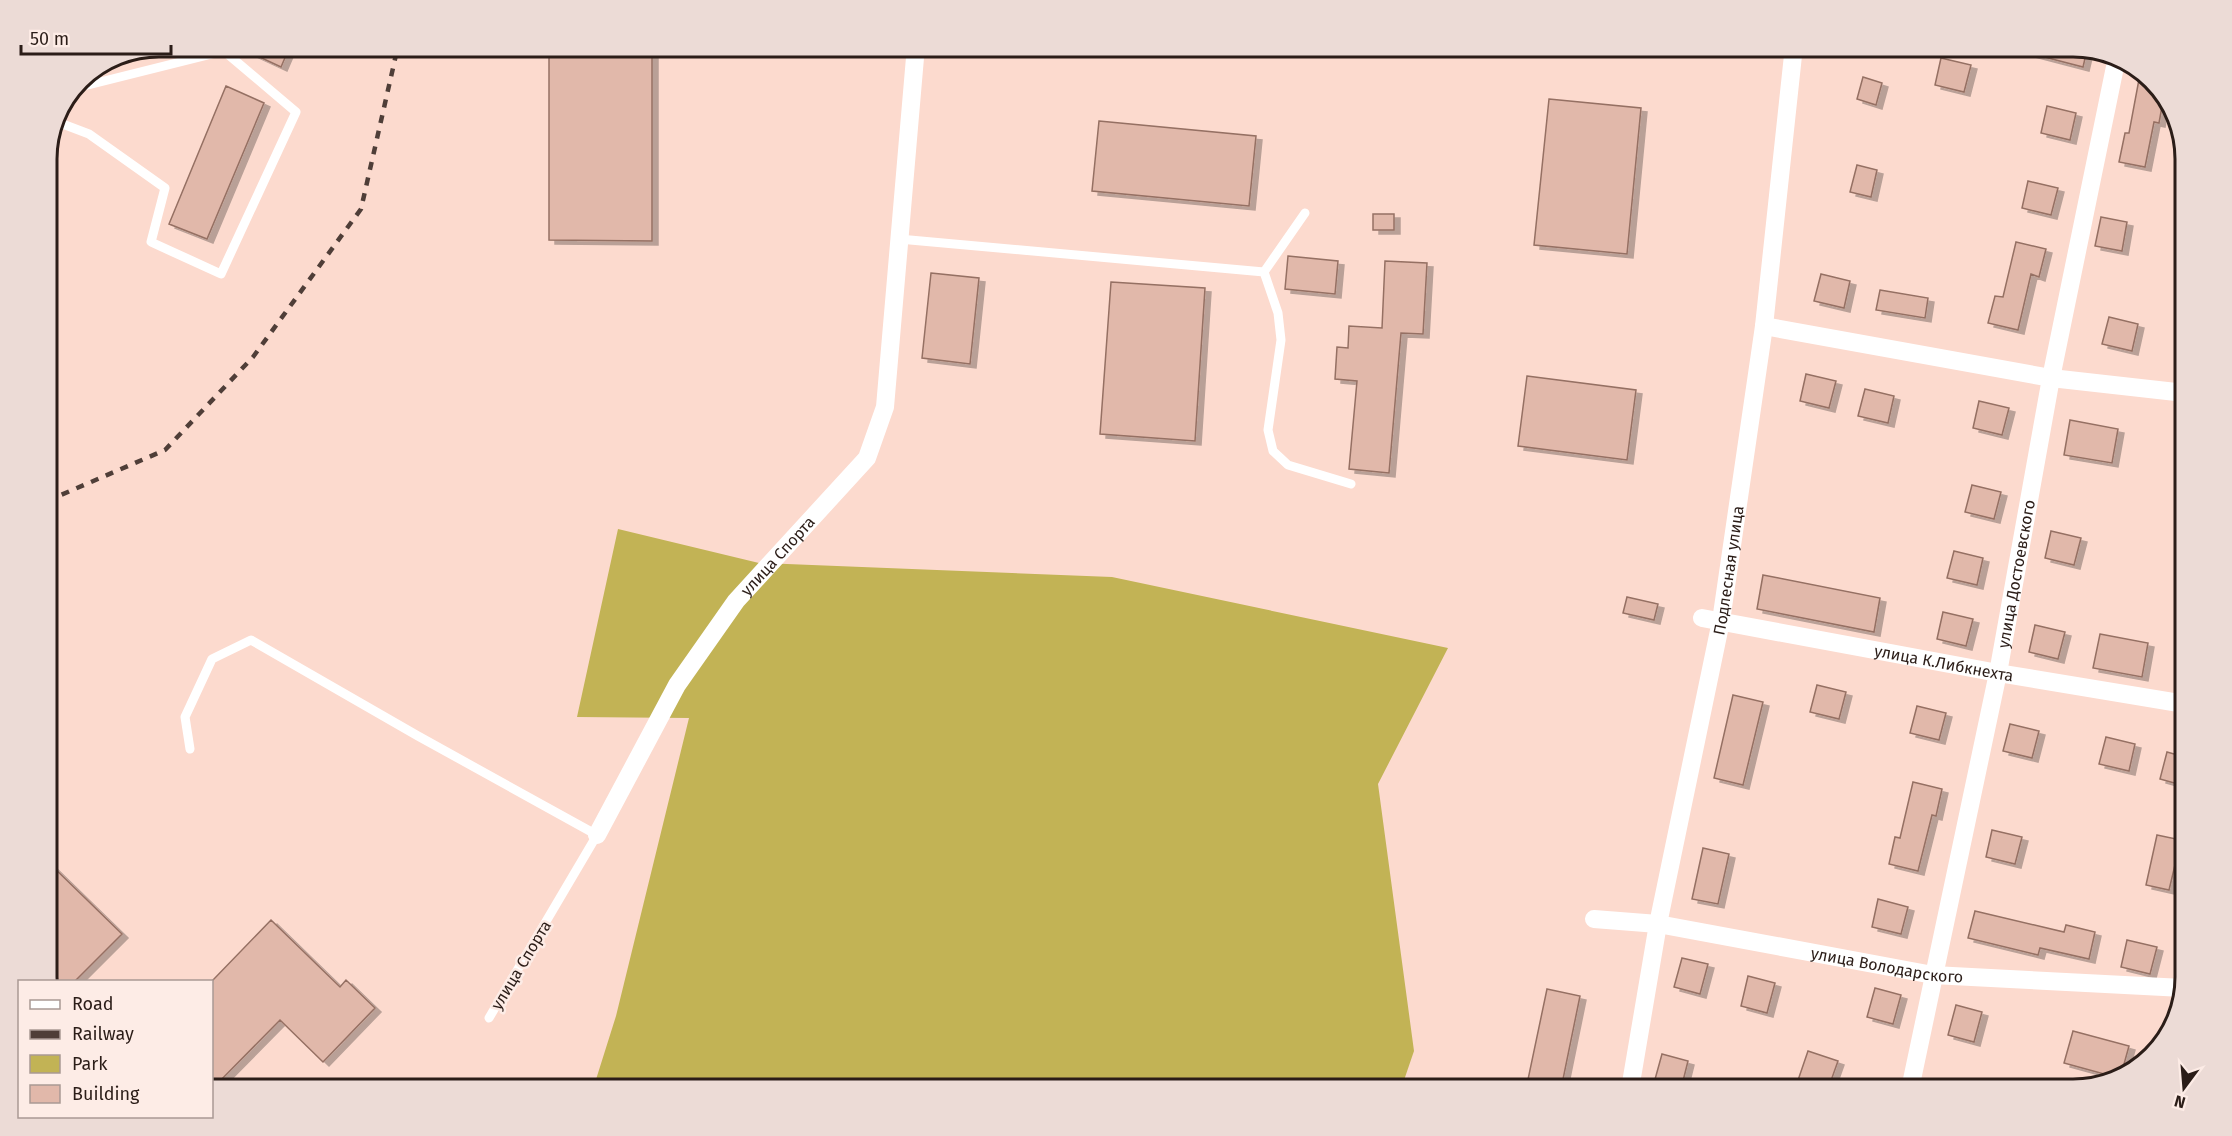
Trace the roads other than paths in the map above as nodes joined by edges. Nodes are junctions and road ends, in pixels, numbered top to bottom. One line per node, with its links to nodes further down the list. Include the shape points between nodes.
1 (194, 57): 6 (lane)
2 (234, 57): 7 (lane, via 296,112 221,274 151,242 165,188 90,134)
3 (915, 57): 9 (street, улица Спорта)
4 (1793, 57): 11 (street, Подлесная улица)
5 (2115, 67): 12 (street, улица Достоевского)
6 (90, 84)
7 (64, 124)
8 (1305, 213): 10 (lane)
9 (899, 239): 10 (lane); 20 (street, улица Спорта, via 885,407 867,458 736,601 677,685)
10 (1264, 272): 14 (lane, via 1278,314 1281,340 1268,430 1273,451 1288,465)
11 (1764, 326): 12 (street); 16 (street, Подлесная улица)
12 (2051, 378): 13 (street); 17 (street, улица Достоевского)
13 (2175, 392)
14 (1352, 484)
15 (1702, 618): 16 (street, улица К.Либкнехта)
16 (1721, 621): 17 (street, улица К.Либкнехта); 22 (street, Подлесная улица)
17 (1998, 673): 18 (street, улица К.Либкнехта); 23 (street, улица Достоевского)
18 (2175, 702)
19 (190, 750): 20 (lane, via 185,717 212,659 251,640)
20 (597, 835): 25 (lane, улица Спорта)
21 (1594, 919): 22 (street, улица Володарского)
22 (1658, 924): 23 (street, улица Володарского); 26 (street, Подлесная улица)
23 (1933, 975): 24 (street, улица Володарского); 27 (street, улица Достоевского)
24 (2174, 988)
25 (489, 1018)
26 (1632, 1079)
27 (1912, 1079)

